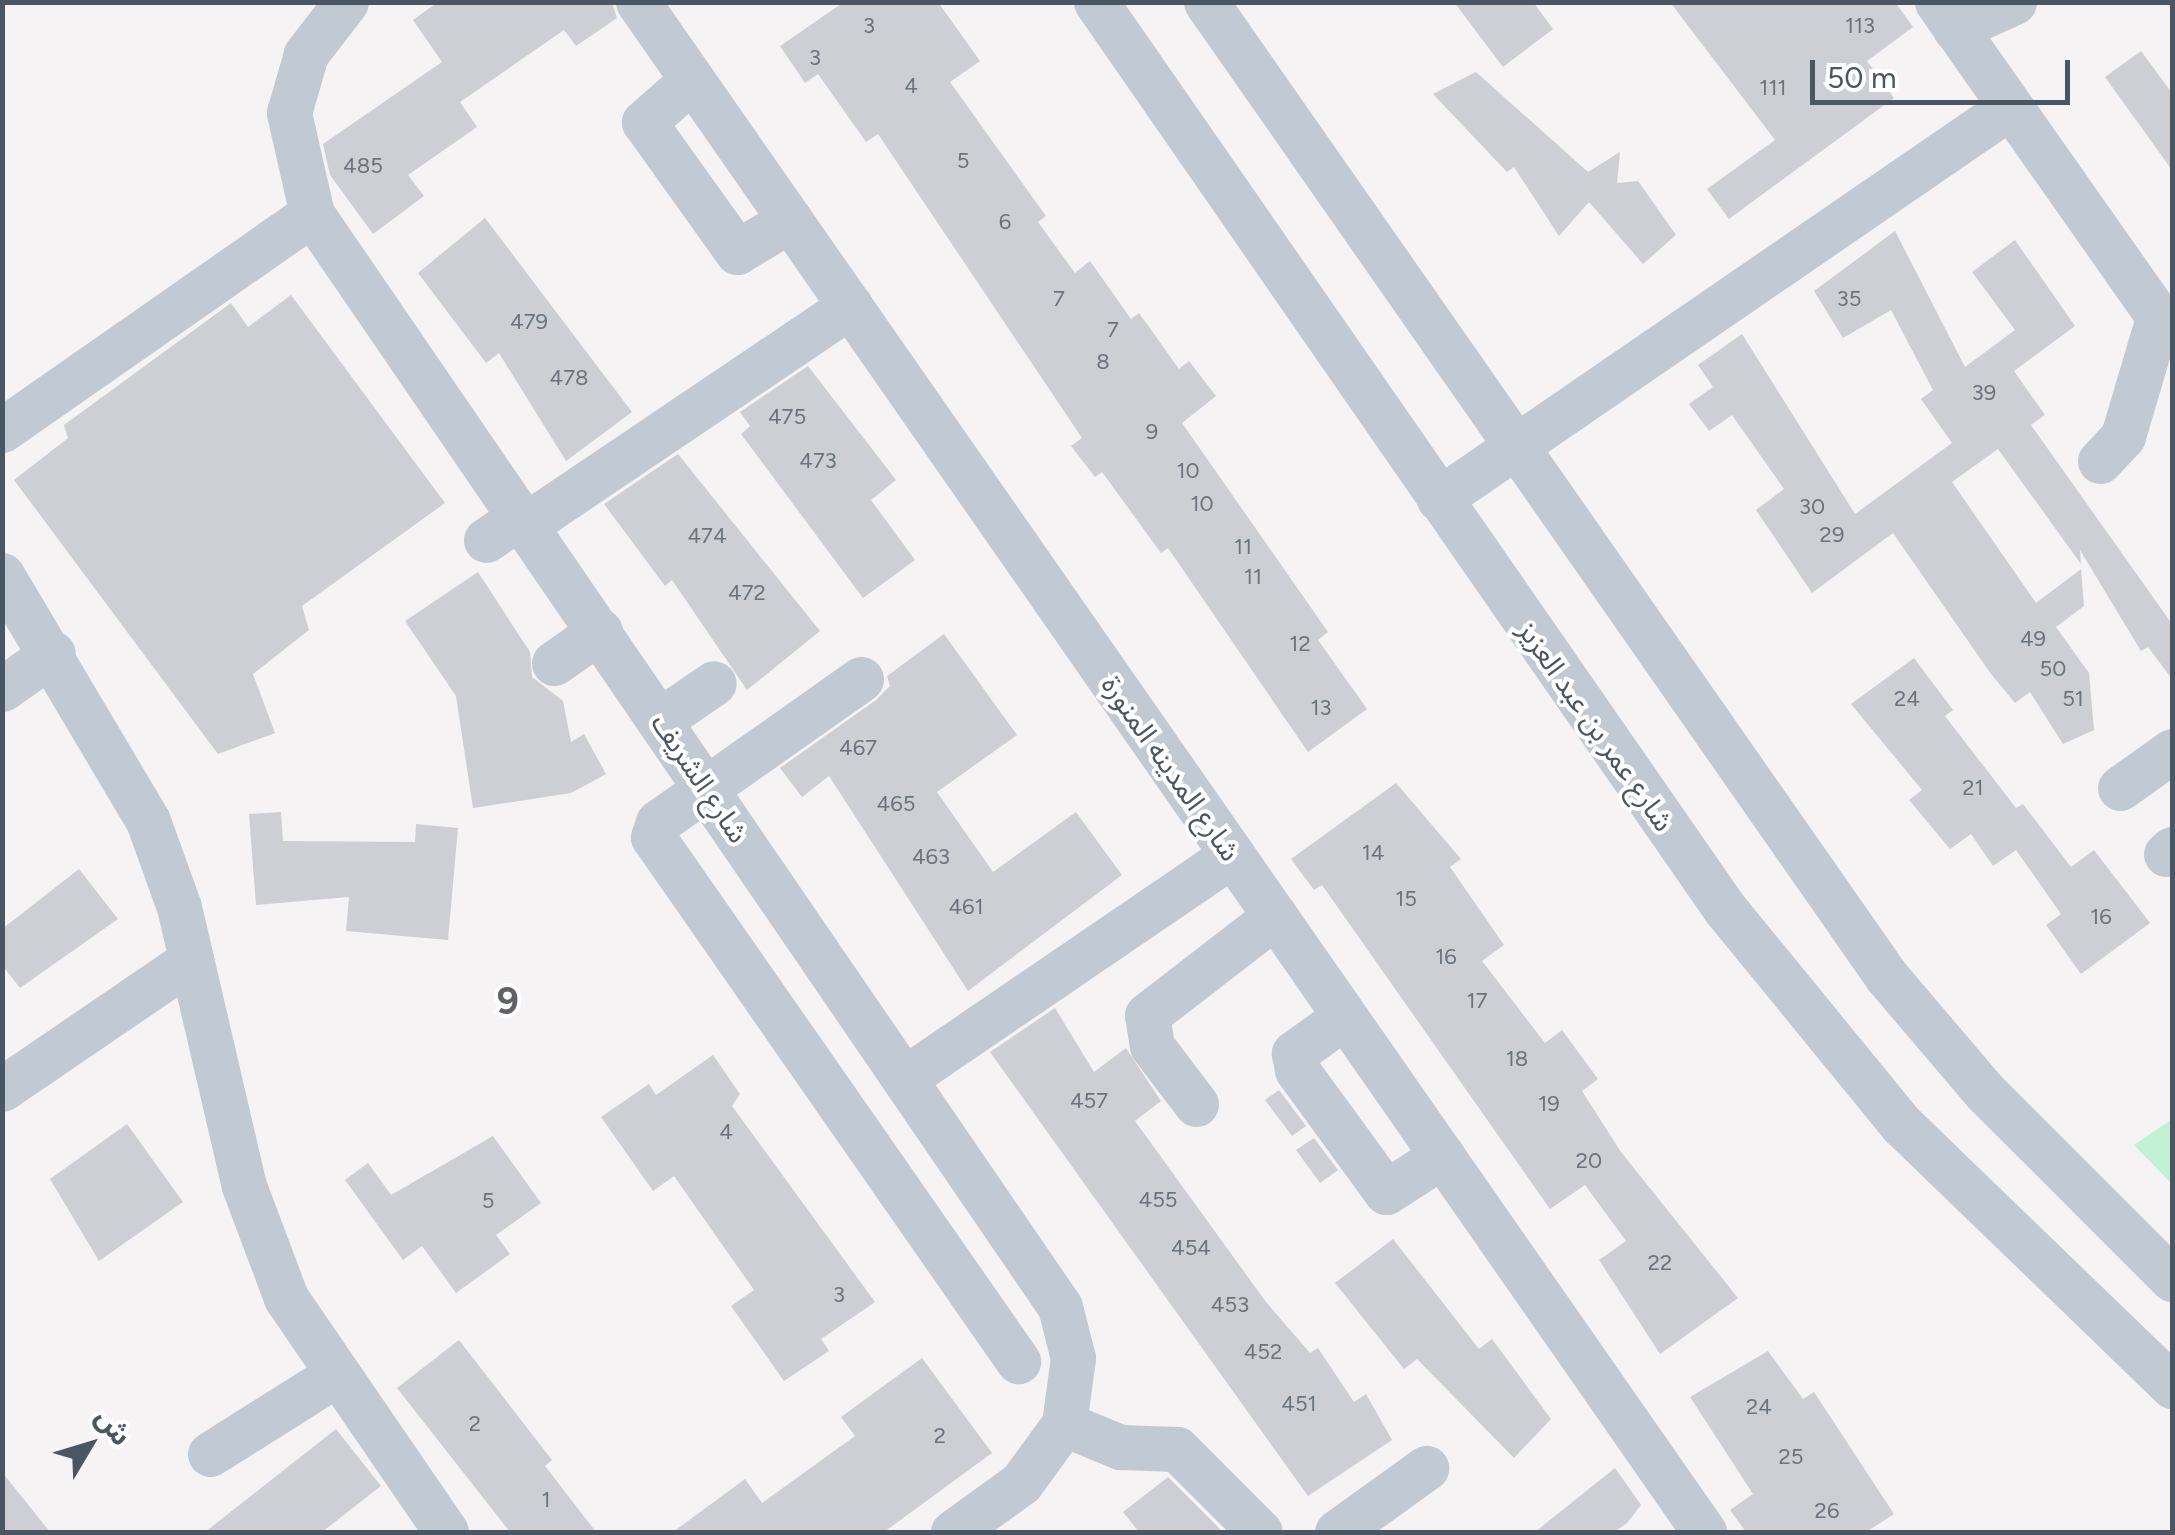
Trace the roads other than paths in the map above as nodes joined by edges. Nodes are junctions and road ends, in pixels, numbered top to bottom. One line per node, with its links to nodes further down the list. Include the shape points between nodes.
1 (346, 2): 9 (street, شارع الشريف, via 306,54 289,113)
2 (638, 2): 7 (street, شارع المدينه المنورة)
3 (1096, 2): 16 (street, شارع عمر بن عبد العزيز)
4 (1206, 2): 14 (street)
5 (2014, 2): 6 (street)
6 (1946, 16): 8 (street)
7 (692, 80): 10 (street, شارع المدينه المنورة); 10 (street, via 644,122 737,252)
8 (2010, 108): 12 (street); 14 (street)
9 (312, 214): 13 (street); 17 (street, شارع الشريف)
10 (790, 220): 11 (street, شارع المدينه المنورة)
11 (850, 306): 17 (street); 29 (street, شارع المدينه المنورة)
12 (2166, 327): 15 (street, via 2123,436)
13 (2, 430)
14 (1513, 448): 16 (street); 37 (street, via 1887,977 1984,1092)
15 (2100, 461)
16 (1439, 500): 40 (street, شارع عمر بن عبد العزيز, via 1811,1019 1998,1226)
17 (511, 527): 19 (street, شارع الشريف)
18 (2, 574): 20 (street)
19 (600, 632): 21 (street); 25 (street, شارع الشريف)
20 (53, 654): 24 (street); 31 (street, via 140,802)
21 (554, 663)
22 (861, 679): 27 (street)
23 (714, 682): 25 (street)
24 (2, 689)
25 (660, 720): 27 (street, شارع الشريف)
26 (2172, 751): 28 (street)
27 (707, 788): 33 (street, شارع الشريف); 38 (street, via 658,822 654,843)
28 (2120, 788)
29 (1232, 855): 30 (street, شارع المدينه المنورة); 33 (street)
30 (1275, 916): 32 (street, شارع المدينه المنورة); 35 (street, via 1147,1015 1152,1046)
31 (191, 960): 34 (street); 39 (street, via 255,1222 286,1298)
32 (1344, 1016): 36 (street, شارع المدينه المنورة); 36 (street, via 1292,1062 1383,1190)
33 (905, 1078): 41 (street, شارع الشريف, via 1060,1307 1074,1358)
34 (2, 1089)
35 (1196, 1104)
36 (1442, 1156): 48 (street, شارع المدينه المنورة)
37 (2172, 1279)
38 (1018, 1361)
39 (334, 1376): 42 (street); 44 (street)
40 (2172, 1386)
41 (1064, 1424): 45 (street, شارع الشريف, via 1021,1483); 46 (street, via 1120,1447 1177,1449)
42 (210, 1454)
43 (1426, 1468): 47 (street)
44 (446, 1532)
45 (953, 1532)
46 (1260, 1532)
47 (1338, 1532)
48 (1704, 1532)

